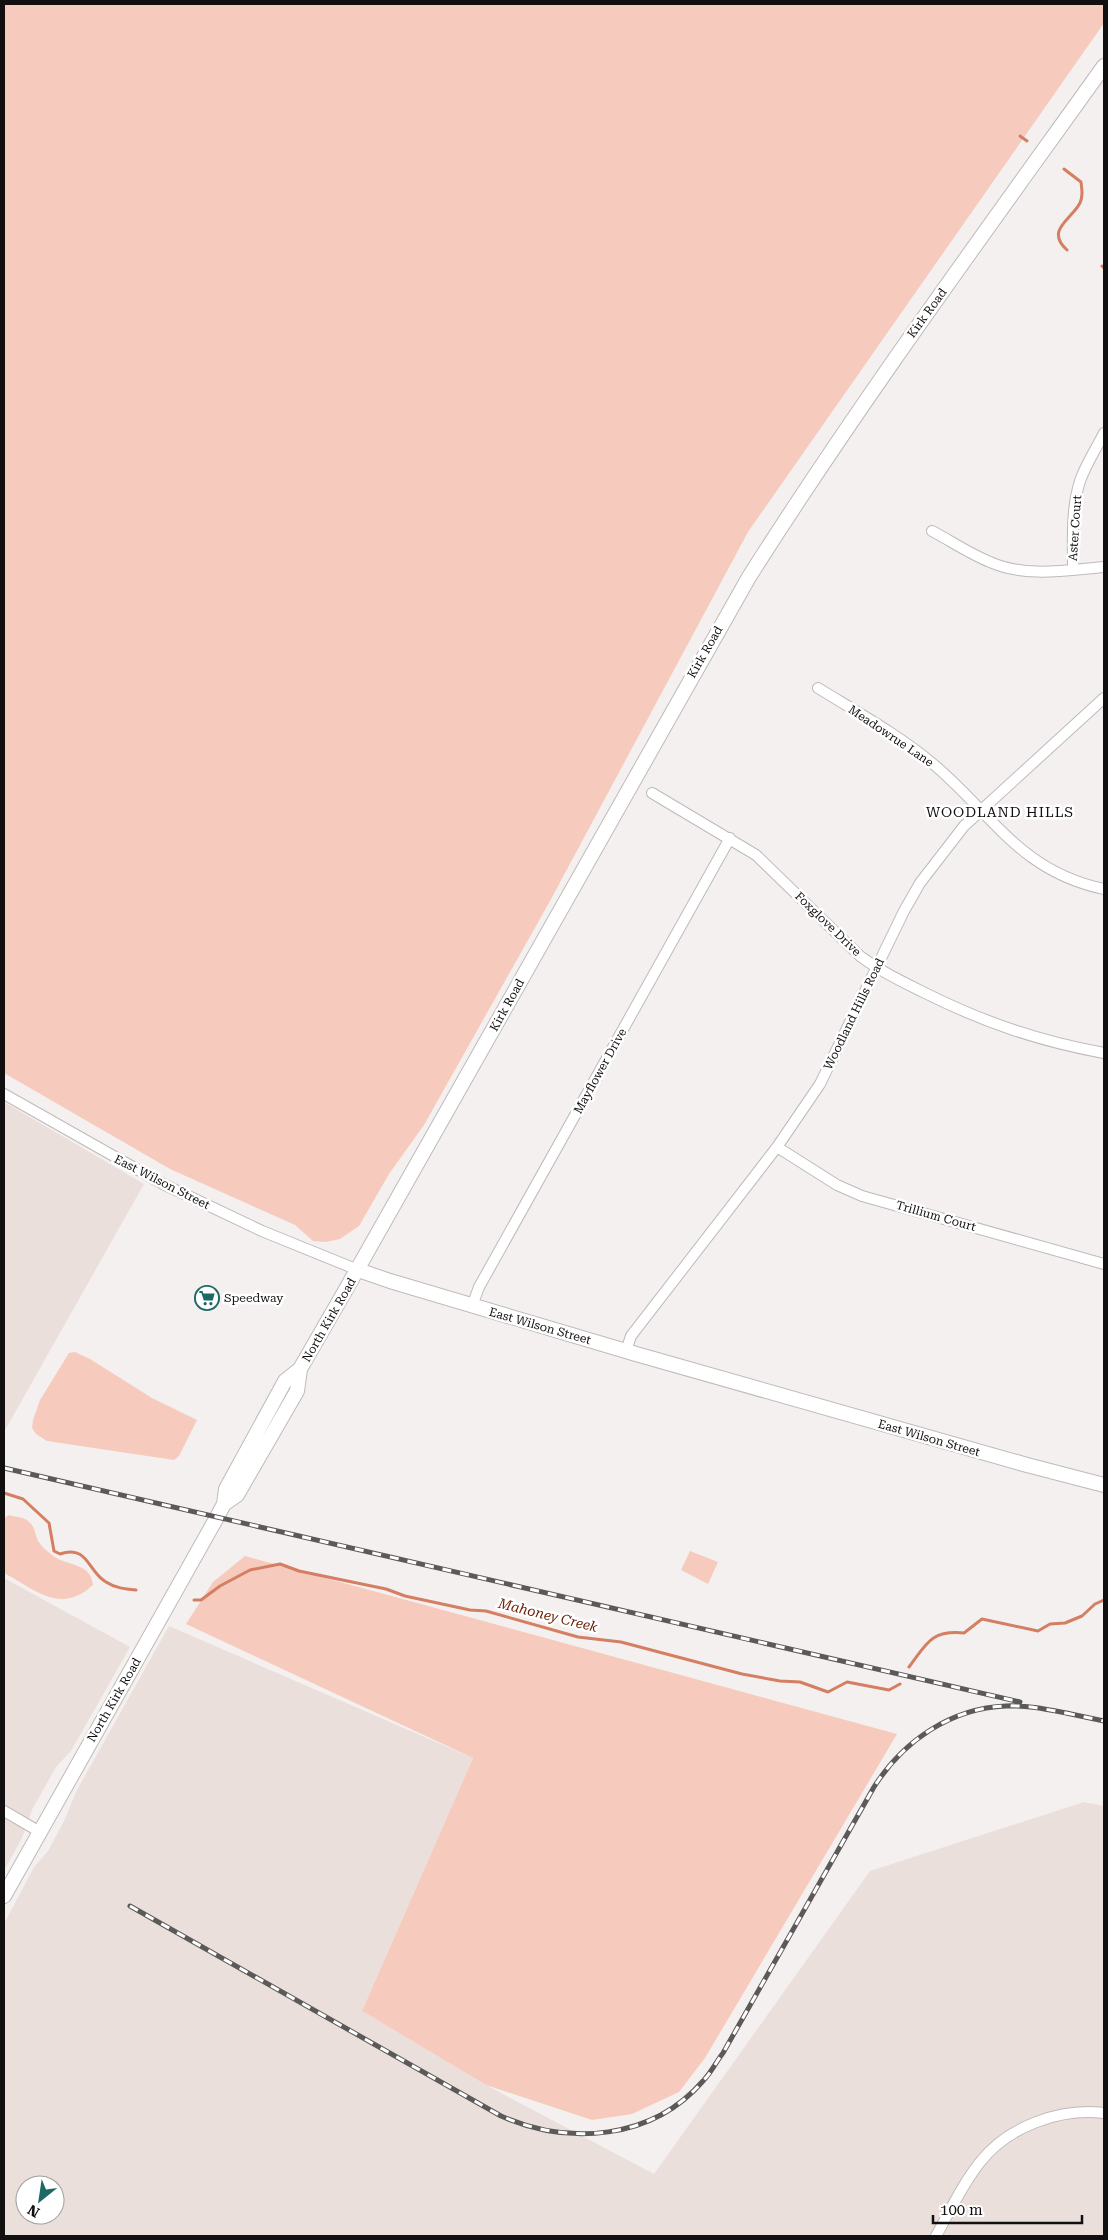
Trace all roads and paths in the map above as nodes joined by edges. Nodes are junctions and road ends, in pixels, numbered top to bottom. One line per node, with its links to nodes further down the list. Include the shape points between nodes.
1 (1104, 66): 17 (street, Kirk Road, via 882,376 749,577)
2 (1104, 433): 5 (street, Aster Court, via 1084,470 1077,492)
3 (932, 531): 5 (street, via 1001,566 1036,572)
4 (1104, 567): 5 (street)
5 (1073, 570)
6 (818, 688): 9 (street, Meadowrue Lane, via 920,753)
7 (1104, 698): 9 (street, Woodland Hills Road)
8 (652, 794): 10 (street, Foxglove Drive)
9 (981, 811): 11 (street, Meadowrue Lane, via 1010,841 1039,863 1074,880); 12 (street, Woodland Hills Road, via 949,844 920,883)
10 (730, 838): 12 (street, Foxglove Drive, via 756,854); 18 (street, Mayflower Drive, via 479,1287)
11 (1104, 889)
12 (877, 969): 13 (street, Foxglove Drive, via 996,1026 1040,1040); 15 (street, Woodland Hills Road, via 820,1084)
13 (1104, 1053)
14 (4, 1094): 17 (street, East Wilson Street, via 163,1184 262,1231)
15 (777, 1147): 16 (street, Trillium Court, via 837,1185 862,1196); 19 (street, Woodland Hills Road, via 632,1336)
16 (1104, 1264)
17 (358, 1270): 18 (street, East Wilson Street); 22 (street, North Kirk Road, via 300,1369 297,1391 237,1495 224,1504)
18 (472, 1306): 19 (street, East Wilson Street)
19 (626, 1351): 20 (street, East Wilson Street)
20 (1104, 1485)
21 (4, 1811): 22 (street)
22 (40, 1832): 23 (street, North Kirk Road)
23 (4, 1896)
24 (1104, 2113): 25 (street, via 1056,2115 1002,2141 969,2178)
25 (936, 2236)

